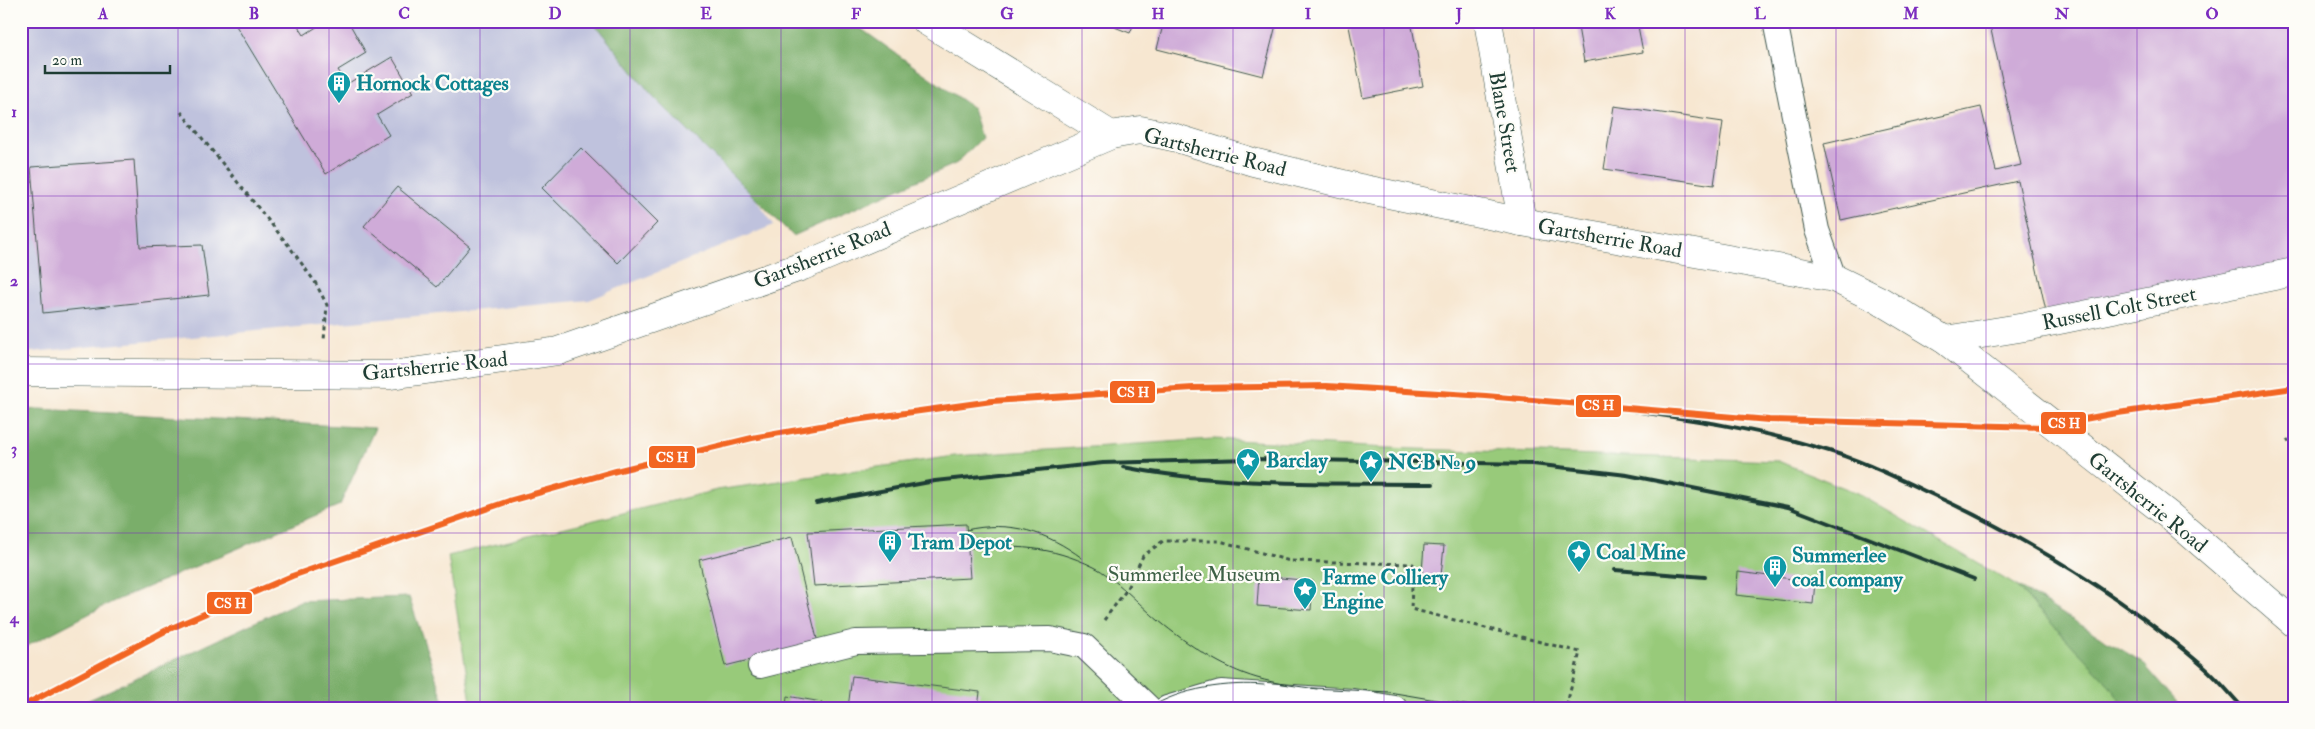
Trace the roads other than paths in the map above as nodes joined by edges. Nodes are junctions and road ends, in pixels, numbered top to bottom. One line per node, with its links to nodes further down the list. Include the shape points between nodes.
1 (926, 21): 4 (street)
2 (1488, 21): 5 (street, Blane Street)
3 (1776, 21): 7 (lane, via 1818,230)
4 (1112, 135): 5 (street, Gartsherrie Road, via 1140,130 1360,188); 9 (street, Gartsherrie Road, via 803,266 558,351 391,374)
5 (1522, 222): 7 (street, Gartsherrie Road)
6 (2294, 272): 8 (street, Russell Colt Street, via 2025,327)
7 (1834, 278): 8 (street, Gartsherrie Road, via 1879,300)
8 (1944, 340): 10 (street, Gartsherrie Road, via 2171,517)
9 (21, 372)
10 (2294, 623)
11 (760, 666): 12 (lane, via 856,642 1050,639 1084,646)
12 (1149, 708)
13 (1167, 708): 14 (lane, via 1221,692)
14 (1395, 708)

